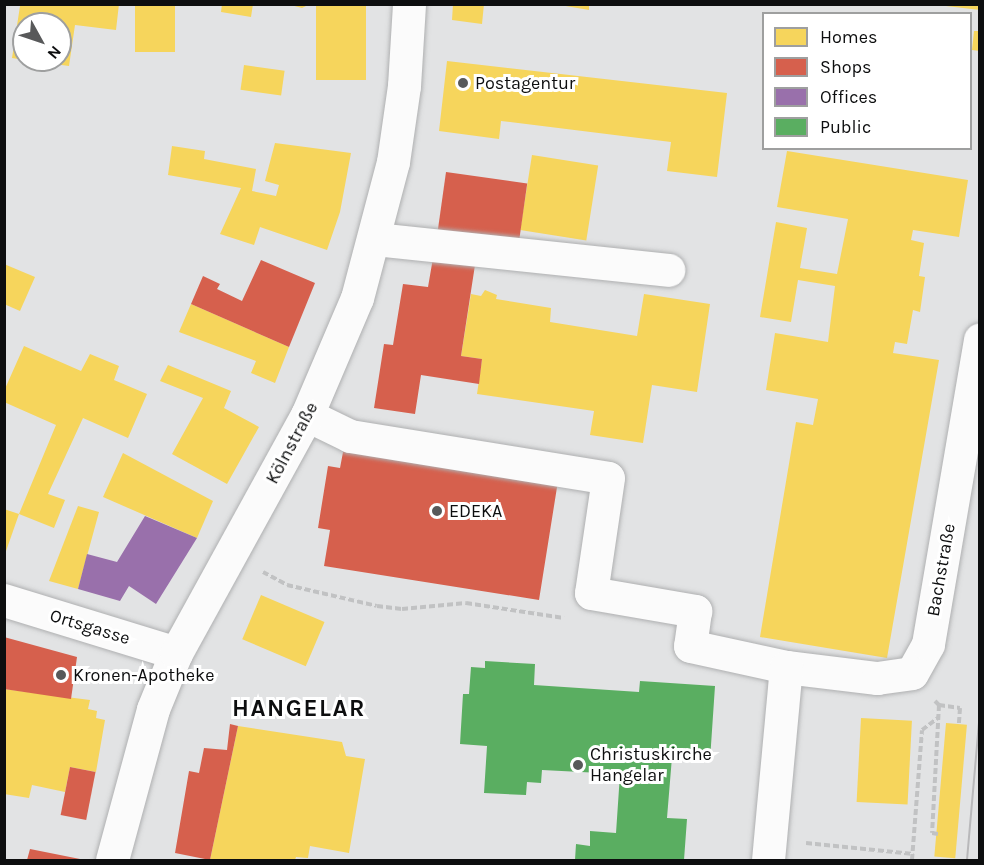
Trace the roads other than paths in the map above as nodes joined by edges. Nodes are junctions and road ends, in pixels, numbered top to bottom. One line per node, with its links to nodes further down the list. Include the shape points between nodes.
1 (409, 4): 2 (street, Kölnstraße, via 404,86 393,162)
2 (375, 239): 3 (street); 5 (street, Kölnstraße, via 342,338)
3 (668, 270)
4 (980, 339): 8 (street, Bachstraße, via 928,644 912,673 877,678)
5 (307, 415): 7 (street, Kölnstraße); 8 (street, via 350,436 608,478 591,593 694,611 690,646)
6 (4, 600): 7 (street, Ortsgasse)
7 (176, 653): 10 (street, Kölnstraße, via 153,709)
8 (786, 667): 9 (street)
9 (769, 850)
10 (112, 861)

